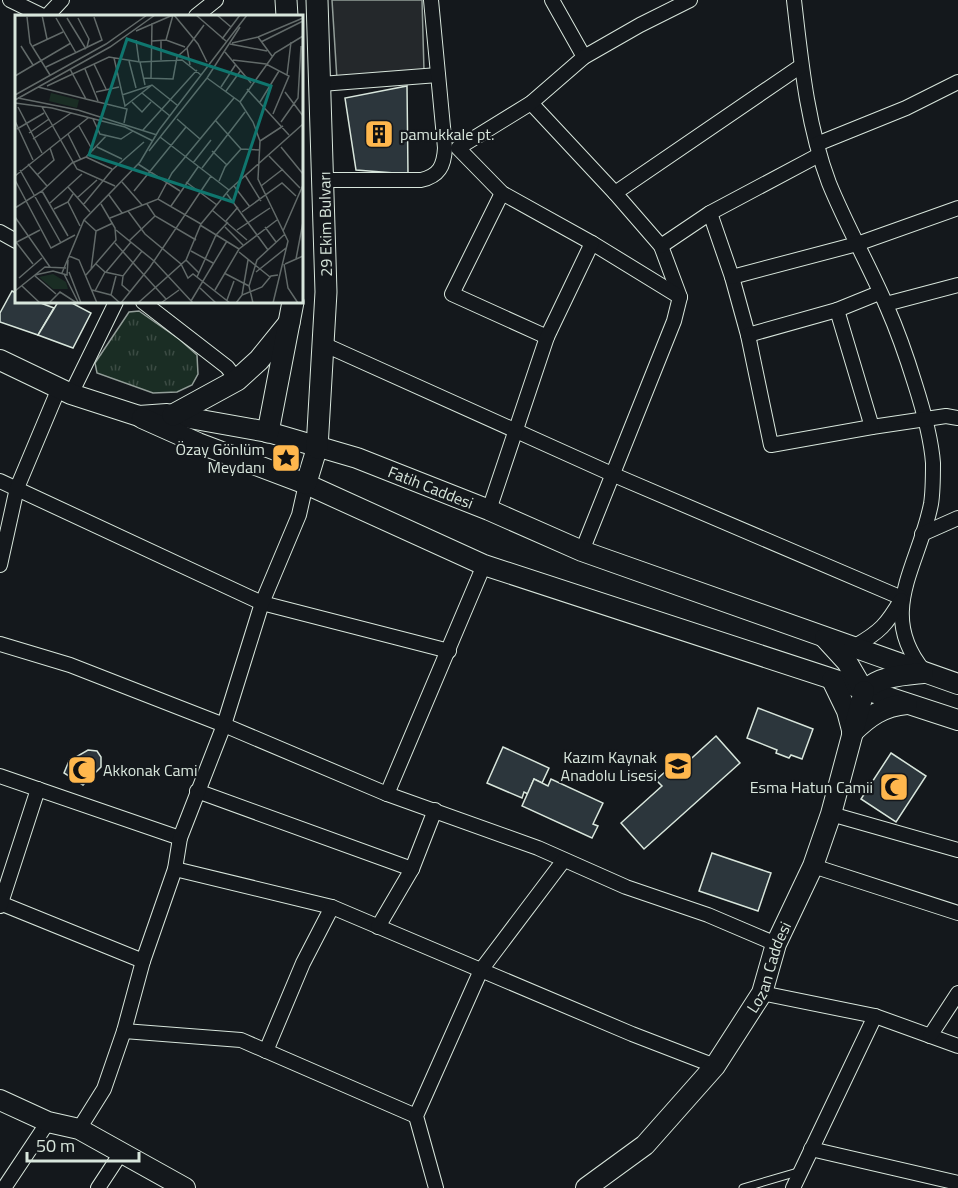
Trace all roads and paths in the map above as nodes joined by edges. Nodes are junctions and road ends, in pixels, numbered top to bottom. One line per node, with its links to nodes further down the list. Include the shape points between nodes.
1 (10, 0): 10 (street)
2 (62, 0): 11 (street)
3 (216, 0): 12 (street)
4 (286, 0): 13 (main road)
5 (317, 0): 18 (main road, 29 Ekim Bulvarı)
6 (431, 0): 16 (street)
7 (552, 0): 14 (street)
8 (690, 0): 14 (street)
9 (794, 0): 15 (street)
10 (43, 15)
11 (46, 15)
12 (197, 15)
13 (287, 15)
14 (584, 57): 19 (street)
15 (801, 66): 21 (street); 24 (street)
16 (438, 75): 18 (street); 20 (street)
17 (958, 82): 21 (street)
18 (321, 84): 22 (main road, 29 Ekim Bulvarı)
19 (531, 103): 20 (street); 24 (street)
20 (452, 148): 22 (street, via 441,169 429,178); 23 (street)
21 (818, 149): 26 (street); 30 (street)
22 (324, 180): 43 (main road, 29 Ekim Bulvarı)
23 (502, 193): 29 (street); 42 (street, via 452,294)
24 (615, 193): 31 (street)
25 (958, 208): 30 (street)
26 (710, 213): 31 (street); 32 (street)
27 (0, 232): 28 (street)
28 (15, 240)
29 (592, 243): 34 (street); 42 (street)
30 (857, 244): 32 (street); 35 (street)
31 (661, 246): 34 (street)
32 (732, 278): 41 (street)
33 (958, 285): 35 (street)
34 (680, 297): 56 (street)
35 (882, 298): 39 (street); 50 (street)
36 (115, 303): 46 (street)
37 (144, 303): 45 (street, via 227,367)
38 (293, 303): 40 (main road)
39 (837, 310): 41 (street); 51 (street)
40 (289, 322): 45 (main road, via 259,360); 53 (main road)
41 (748, 334): 51 (street, via 771,445)
42 (547, 337): 52 (street)
43 (323, 344): 52 (street); 54 (main road, 29 Ekim Bulvarı)
44 (0, 360): 46 (main road, Fatih Caddesi)
45 (237, 380): 47 (main road)
46 (65, 391): 48 (main road, Fatih Caddesi); 59 (street)
47 (172, 415): 48 (main road, Fatih Caddesi); 53 (main road, Fatih Caddesi)
48 (140, 416): 55 (main road)
49 (958, 418): 50 (street)
50 (926, 419): 51 (street); 62 (street, via 933,463 931,503)
51 (872, 427)
52 (516, 429): 56 (street); 60 (street)
53 (268, 432): 54 (main road, Fatih Caddesi); 55 (main road)
54 (316, 448): 58 (main road); 60 (main road, Fatih Caddesi, via 357,458)
55 (261, 466): 58 (main road)
56 (614, 475): 63 (street); 66 (street)
57 (0, 481): 59 (street)
58 (306, 484): 65 (main road); 67 (street, via 299,515)
59 (17, 488): 64 (street); 67 (street)
60 (489, 510): 63 (main road, Fatih Caddesi)
61 (958, 518): 62 (street)
62 (922, 534): 66 (street)
63 (582, 551): 68 (main road, Fatih Caddesi)
64 (0, 565)
65 (484, 565): 71 (street); 73 (main road)
66 (902, 598): 70 (street, via 888,623); 72 (street, via 903,637)
67 (262, 603): 71 (street); 78 (street)
68 (818, 633): 70 (main road, Fatih Caddesi); 75 (main road, via 847,662)
69 (0, 644): 78 (street, via 70,665)
70 (855, 646): 72 (main road, Fatih Caddesi)
71 (449, 651): 83 (street)
72 (925, 672): 74 (main road, Fatih Caddesi); 75 (main road, via 882,680)
73 (832, 680): 75 (main road); 79 (main road, via 847,711)
74 (958, 684)
75 (864, 691): 76 (main road); 79 (main road, Lozan Caddesi)
76 (907, 705): 77 (main road); 79 (main road, via 875,713)
77 (958, 720)
78 (224, 725): 82 (street); 83 (street)
79 (852, 733): 85 (main road, Lozan Caddesi)
80 (0, 776): 81 (street)
81 (39, 789): 86 (street); 92 (street)
82 (197, 791): 86 (street); 91 (street)
83 (387, 794): 84 (street)
84 (435, 810): 88 (street); 91 (street)
85 (831, 814): 87 (street); 89 (main road, Lozan Caddesi)
86 (180, 838): 90 (street)
87 (958, 850)
88 (564, 860): 96 (street); 98 (street)
89 (813, 866): 94 (street); 96 (main road, Lozan Caddesi)
90 (175, 869): 93 (street); 97 (street)
91 (412, 869): 95 (street)
92 (0, 904): 97 (street)
93 (332, 907): 95 (street); 105 (street, via 303,963)
94 (958, 913)
95 (378, 927): 98 (street)
96 (776, 944): 99 (main road, Lozan Caddesi)
97 (143, 961): 102 (street)
98 (481, 970): 106 (street); 108 (street)
99 (762, 993): 101 (street); 106 (main road, Lozan Caddesi)
100 (958, 993): 103 (street)
101 (875, 1016): 103 (street); 111 (street)
102 (124, 1031): 105 (street, via 241,1040); 110 (street, via 104,1089)
103 (930, 1036): 104 (street)
104 (958, 1046)
105 (266, 1051): 108 (street)
106 (715, 1066): 119 (main road, Lozan Caddesi, via 645,1145)
107 (0, 1100): 109 (main road)
108 (416, 1116): 118 (street)
109 (48, 1122): 110 (main road); 115 (street)
110 (79, 1129): 112 (main road)
111 (811, 1149): 113 (street); 114 (street)
112 (121, 1153): 116 (street); 117 (main road)
113 (801, 1171): 120 (lane); 121 (street)
114 (958, 1183)
115 (4, 1188)
116 (98, 1188)
117 (185, 1188)
118 (436, 1188)
119 (586, 1188)
120 (743, 1188)
121 (794, 1188)

